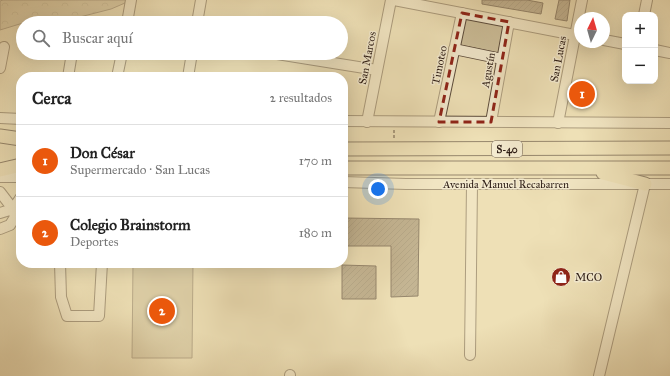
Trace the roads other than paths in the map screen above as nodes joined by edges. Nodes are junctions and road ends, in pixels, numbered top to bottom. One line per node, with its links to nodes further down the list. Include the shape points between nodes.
1 (131, 0): 9 (street)
2 (201, 0): 10 (street)
3 (393, 0): 8 (street); 26 (street, San Marcos)
4 (582, 0): 6 (street, San Lucas)
5 (647, 0): 7 (street)
6 (581, 12)
7 (645, 12)
8 (462, 13): 11 (street); 17 (street, Timoteo)
9 (128, 16)
10 (198, 16)
11 (509, 22): 12 (street); 20 (street, Agustín)
12 (574, 34)
13 (610, 41): 14 (street)
14 (622, 43)
15 (4, 46): 25 (street)
16 (575, 48): 36 (street, San Lucas)
17 (454, 49): 20 (street); 34 (street, Timoteo)
18 (658, 51): 19 (street)
19 (670, 53)
20 (502, 59): 35 (street, Agustín)
21 (71, 60): 27 (street)
22 (121, 60): 28 (street)
23 (191, 60): 29 (street)
24 (315, 60): 26 (street)
25 (0, 68)
26 (377, 70): 33 (street, San Marcos)
27 (69, 72)
28 (118, 72)
29 (189, 72)
30 (0, 118): 31 (street)
31 (16, 118)
32 (348, 121): 33 (street)
33 (367, 122): 34 (street)
34 (439, 122): 35 (street)
35 (491, 122): 36 (street)
36 (558, 123): 37 (street)
37 (670, 123)
38 (0, 136): 39 (main road)
39 (16, 138)
40 (16, 145): 41 (main road)
41 (0, 146)
42 (670, 148): 43 (main road, S-40)
43 (348, 150)
44 (0, 162): 45 (main road)
45 (16, 164)
46 (16, 165): 50 (main road)
47 (348, 168): 48 (main road, Avenida Manuel Recabarren / S-40)
48 (584, 168): 49 (main road, Avenida Manuel Recabarren / S-40); 55 (main road)
49 (670, 168)
50 (0, 170)
51 (0, 177): 52 (street)
52 (16, 177)
53 (348, 182): 54 (street, Avenida Manuel Recabarren)
54 (472, 184): 55 (street, Avenida Manuel Recabarren); 64 (street)
55 (645, 184): 56 (street, Avenida Manuel Recabarren); 65 (street)
56 (670, 184)
57 (0, 192): 59 (street)
58 (16, 204): 59 (street)
59 (13, 209): 60 (street); 61 (street, via 15,217 12,223)
60 (0, 213)
61 (0, 229)
62 (60, 268): 63 (street, via 61,297 67,316 99,316)
63 (102, 268)
64 (470, 355)
65 (599, 376)

